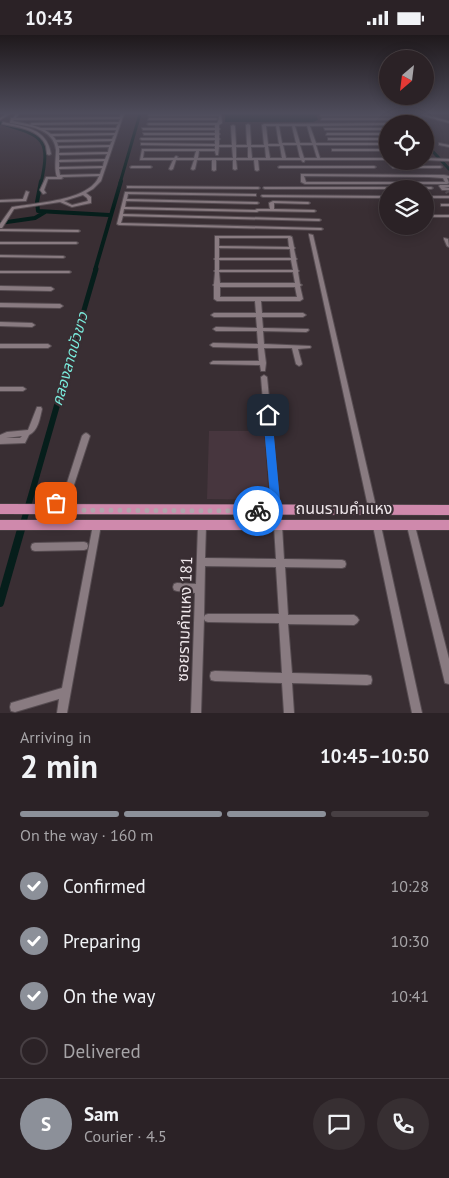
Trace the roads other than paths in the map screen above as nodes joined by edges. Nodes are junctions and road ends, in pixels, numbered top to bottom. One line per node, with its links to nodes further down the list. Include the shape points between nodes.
1 (179, 145): 16 (street)
2 (281, 145): 33 (street)
3 (47, 146): 21 (street)
4 (191, 146): 14 (street)
5 (234, 146): 6 (street); 14 (street); 28 (street)
6 (249, 146): 7 (street); 29 (street)
7 (266, 146): 8 (street); 31 (street)
8 (271, 146)
9 (298, 146): 34 (street)
10 (315, 146): 35 (street)
11 (333, 146): 18 (street)
12 (57, 147): 13 (street); 22 (street)
13 (112, 147): 20 (street)
14 (217, 147): 17 (street); 27 (street)
15 (160, 150): 16 (street); 23 (street, via 143,150 141,159); 24 (street)
16 (178, 150): 17 (street); 25 (street)
17 (198, 150): 26 (street)
18 (334, 150): 19 (street); 36 (street)
19 (379, 150)
20 (109, 153): 22 (street); 39 (street)
21 (49, 154)
22 (57, 154): 42 (street)
23 (152, 159): 24 (street); 44 (street, via 150,168)
24 (158, 159): 25 (street)
25 (175, 159): 26 (street); 50 (street)
26 (196, 159): 27 (street); 51 (street)
27 (216, 159): 28 (street); 53 (street)
28 (234, 159): 29 (street); 52 (street)
29 (250, 159): 30 (street)
30 (256, 159): 31 (street); 54 (street)
31 (268, 159): 32 (street)
32 (278, 159): 33 (street); 45 (street, via 280,168)
33 (284, 159): 34 (street)
34 (302, 159): 35 (street); 45 (street)
35 (319, 159): 36 (street)
36 (336, 159): 37 (street); 49 (street)
37 (369, 159): 40 (street); 49 (street, via 375,168)
38 (434, 159): 41 (street)
39 (106, 160): 42 (street); 43 (street)
40 (379, 160)
41 (449, 160)
42 (58, 161): 48 (street)
43 (104, 167): 48 (street); 56 (street)
44 (132, 167)
45 (305, 167): 49 (street)
46 (434, 167): 47 (street)
47 (440, 167)
48 (58, 168): 55 (street, via 58,175)
49 (339, 168)
50 (171, 169)
51 (193, 169)
52 (235, 169)
53 (214, 170)
54 (257, 170)
55 (64, 175): 56 (street); 63 (street, via 46,178)
56 (100, 175): 64 (street, via 95,186)
57 (447, 177): 57 (street, via 420,175 302,175 303,182 315,183 447,183)
58 (128, 187): 59 (street)
59 (379, 188)
60 (439, 188): 61 (street)
61 (448, 190): 65 (street)
62 (27, 192): 71 (street, via 25,200)
63 (44, 193)
64 (82, 193): 69 (street); 69 (street, via 89,197 90,202 72,205)
65 (434, 194)
66 (5, 195): 71 (street)
67 (379, 197): 68 (street, via 263,196)
68 (257, 199): 70 (street); 70 (street, via 126,193); 77 (street)
69 (59, 200): 79 (street, via 13,208)
70 (124, 200): 75 (street)
71 (1, 201)
72 (308, 203): 76 (street, via 273,202)
73 (442, 205): 74 (street)
74 (449, 205)
75 (122, 208): 77 (street); 81 (street)
76 (272, 210): 77 (street); 78 (street)
77 (257, 211): 84 (street)
78 (314, 211)
79 (10, 213): 80 (street); 86 (street)
80 (0, 214)
81 (121, 215): 84 (street); 87 (street, via 119,224)
82 (434, 216): 83 (street)
83 (449, 216)
84 (256, 219): 85 (street); 87 (street)
85 (320, 221)
86 (0, 228): 89 (street)
87 (256, 228): 88 (street)
88 (321, 229)
89 (78, 231)
90 (311, 235): 139 (street)
91 (446, 239): 94 (street)
92 (0, 243): 93 (street)
93 (76, 243)
94 (449, 246)
95 (217, 247): 96 (street); 96 (street, via 217,237 290,237); 99 (street)
96 (293, 248): 100 (street)
97 (0, 256): 98 (street)
98 (63, 257)
99 (216, 259): 100 (street); 101 (street)
100 (295, 259): 102 (street)
101 (216, 271): 102 (street); 105 (street)
102 (297, 271): 106 (street)
103 (0, 272): 104 (street)
104 (70, 272)
105 (216, 285): 106 (street); 109 (street, via 217,299)
106 (299, 285): 109 (street, via 299,300)
107 (0, 288): 108 (street)
108 (51, 289)
109 (258, 300): 113 (street)
110 (0, 305): 111 (street)
111 (60, 306)
112 (214, 315): 113 (street)
113 (259, 315): 114 (street); 118 (street)
114 (304, 315)
115 (0, 324): 116 (street)
116 (32, 325)
117 (216, 329): 118 (street)
118 (261, 329): 119 (street); 123 (street)
119 (306, 330)
120 (213, 345): 123 (street)
121 (0, 346): 122 (street)
122 (48, 346)
123 (261, 346): 124 (street); 128 (street)
124 (295, 347): 125 (street); 127 (street)
125 (308, 347)
126 (213, 363): 128 (street)
127 (299, 365)
128 (263, 370): 137 (street)
129 (0, 389): 130 (street)
130 (23, 389)
131 (39, 409): 133 (street, via 32,430 22,441)
132 (86, 436): 135 (street, via 69,488)
133 (0, 440)
134 (2, 509): 135 (main road, ถนนรามคำแหง)
135 (50, 510): 137 (main road, ถนนรามคำแหง)
136 (449, 510): 139 (main road, ถนนรามคำแหง)
137 (272, 511): 138 (main road, ถนนรามคำแหง); 143 (main road)
138 (292, 511): 139 (main road, ถนนรามคำแหง); 144 (main road, via 288,516)
139 (373, 511)
140 (0, 525): 141 (main road, ถนนรามคำแหง)
141 (98, 525): 147 (main road, ถนนรามคำแหง); 162 (street)
142 (449, 525): 146 (main road, ถนนรามคำแหง)
143 (273, 526): 144 (main road, ถนนรามคำแหง); 147 (main road, ถนนรามคำแหง); 151 (street)
144 (296, 526): 145 (main road, ถนนรามคำแหง)
145 (377, 526): 146 (main road, ถนนรามคำแหง); 167 (street)
146 (411, 526): 160 (street)
147 (202, 527): 150 (street, ซอยรามคำแหง 181)
148 (84, 546): 149 (street)
149 (35, 547)
150 (201, 562): 151 (street); 154 (street, ซอยรามคำแหง 181)
151 (279, 564): 152 (street); 156 (street)
152 (342, 564)
153 (177, 587): 154 (street)
154 (200, 589): 165 (street, ซอยรามคำแหง 181)
155 (208, 618): 156 (street)
156 (284, 620): 157 (street); 159 (street)
157 (354, 620)
158 (214, 676): 159 (street)
159 (287, 677): 161 (street); 166 (street)
160 (449, 679)
161 (367, 680)
162 (66, 692): 163 (street); 164 (street)
163 (15, 707)
164 (62, 713)
165 (196, 713)
166 (289, 713)
167 (417, 713)

